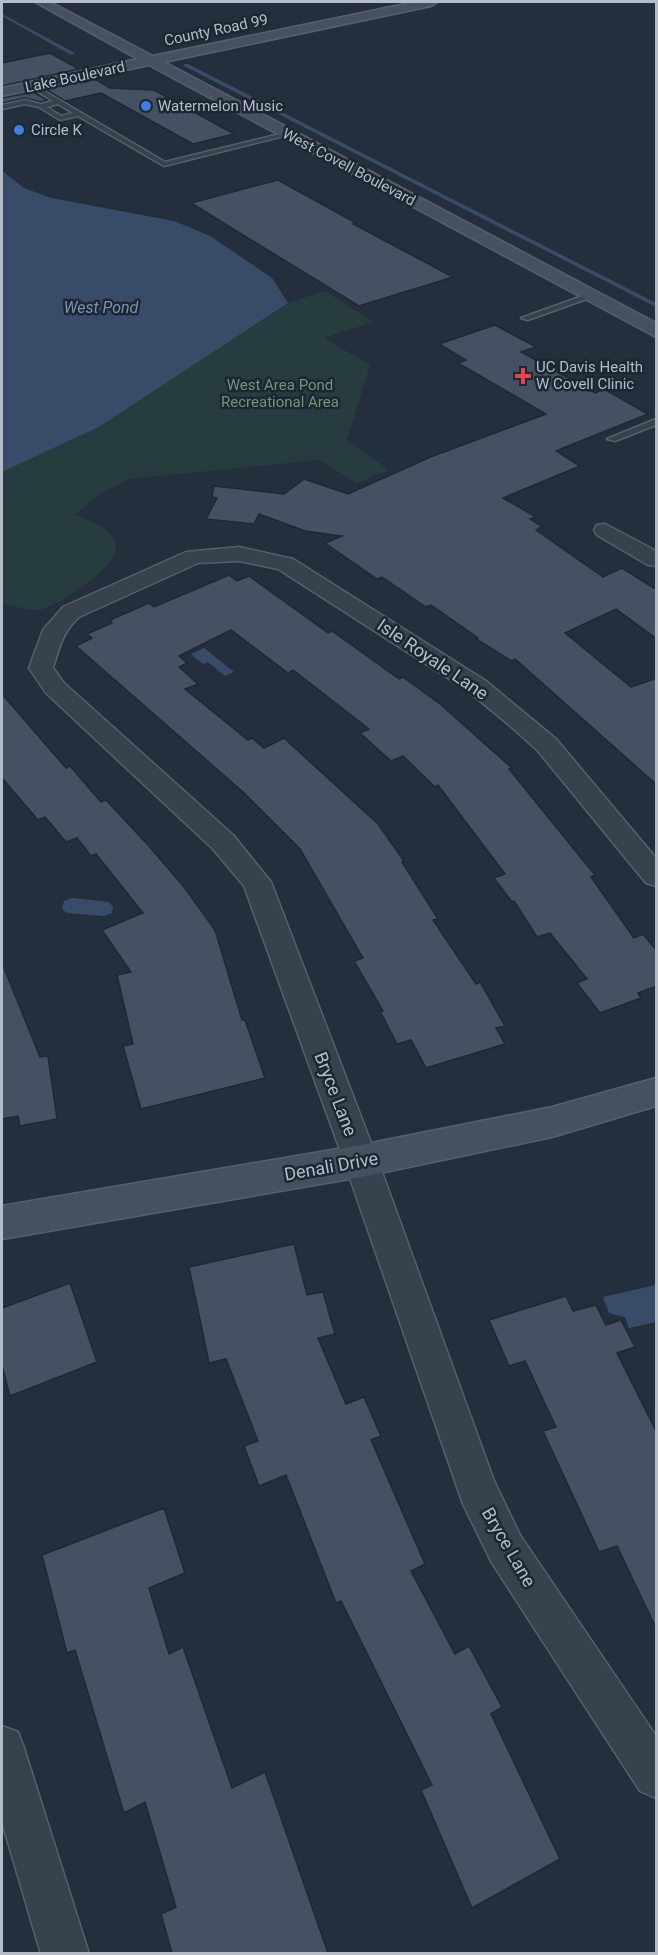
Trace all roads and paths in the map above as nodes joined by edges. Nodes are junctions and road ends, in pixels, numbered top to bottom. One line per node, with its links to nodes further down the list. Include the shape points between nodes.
1 (41, 2): 3 (main road, West Covell Boulevard)
2 (431, 2): 4 (main road, County Road 99)
3 (67, 16): 4 (main road, West Covell Boulevard); 5 (main road, via 104,54 94,65)
4 (149, 61): 5 (main road, Lake Boulevard); 11 (main road, West Covell Boulevard)
5 (66, 79): 6 (main road); 8 (main road, Lake Boulevard)
6 (142, 79)
7 (161, 83): 11 (main road)
8 (32, 86): 9 (main road, Lake Boulevard); 10 (lane)
9 (2, 92)
10 (58, 102): 12 (lane); 14 (lane)
11 (224, 102): 15 (main road, West Covell Boulevard)
12 (41, 106): 13 (lane, via 24,102); 14 (lane, via 60,118)
13 (2, 107)
14 (79, 114): 15 (lane, via 164,164)
15 (288, 134): 16 (main road, West Covell Boulevard)
16 (591, 296): 17 (lane); 18 (main road, West Covell Boulevard)
17 (525, 318)
18 (657, 332)
19 (657, 422): 20 (lane)
20 (612, 440)
21 (605, 530): 22 (street)
22 (657, 560)
23 (152, 575): 24 (street, Isle Royale Lane, via 194,557 216,554 239,554 285,564 477,686 517,718 548,746); 26 (street, Bryce Lane, via 71,612 58,622 41,668 55,688 223,842 257,882)
24 (657, 876)
25 (657, 1092): 26 (main road, Denali Drive, via 552,1122)
26 (361, 1161): 27 (main road, Denali Drive); 29 (street, Bryce Lane, via 477,1490 506,1549)
27 (2, 1223)
28 (2, 1749): 30 (street)
29 (657, 1775)
30 (65, 1953)

